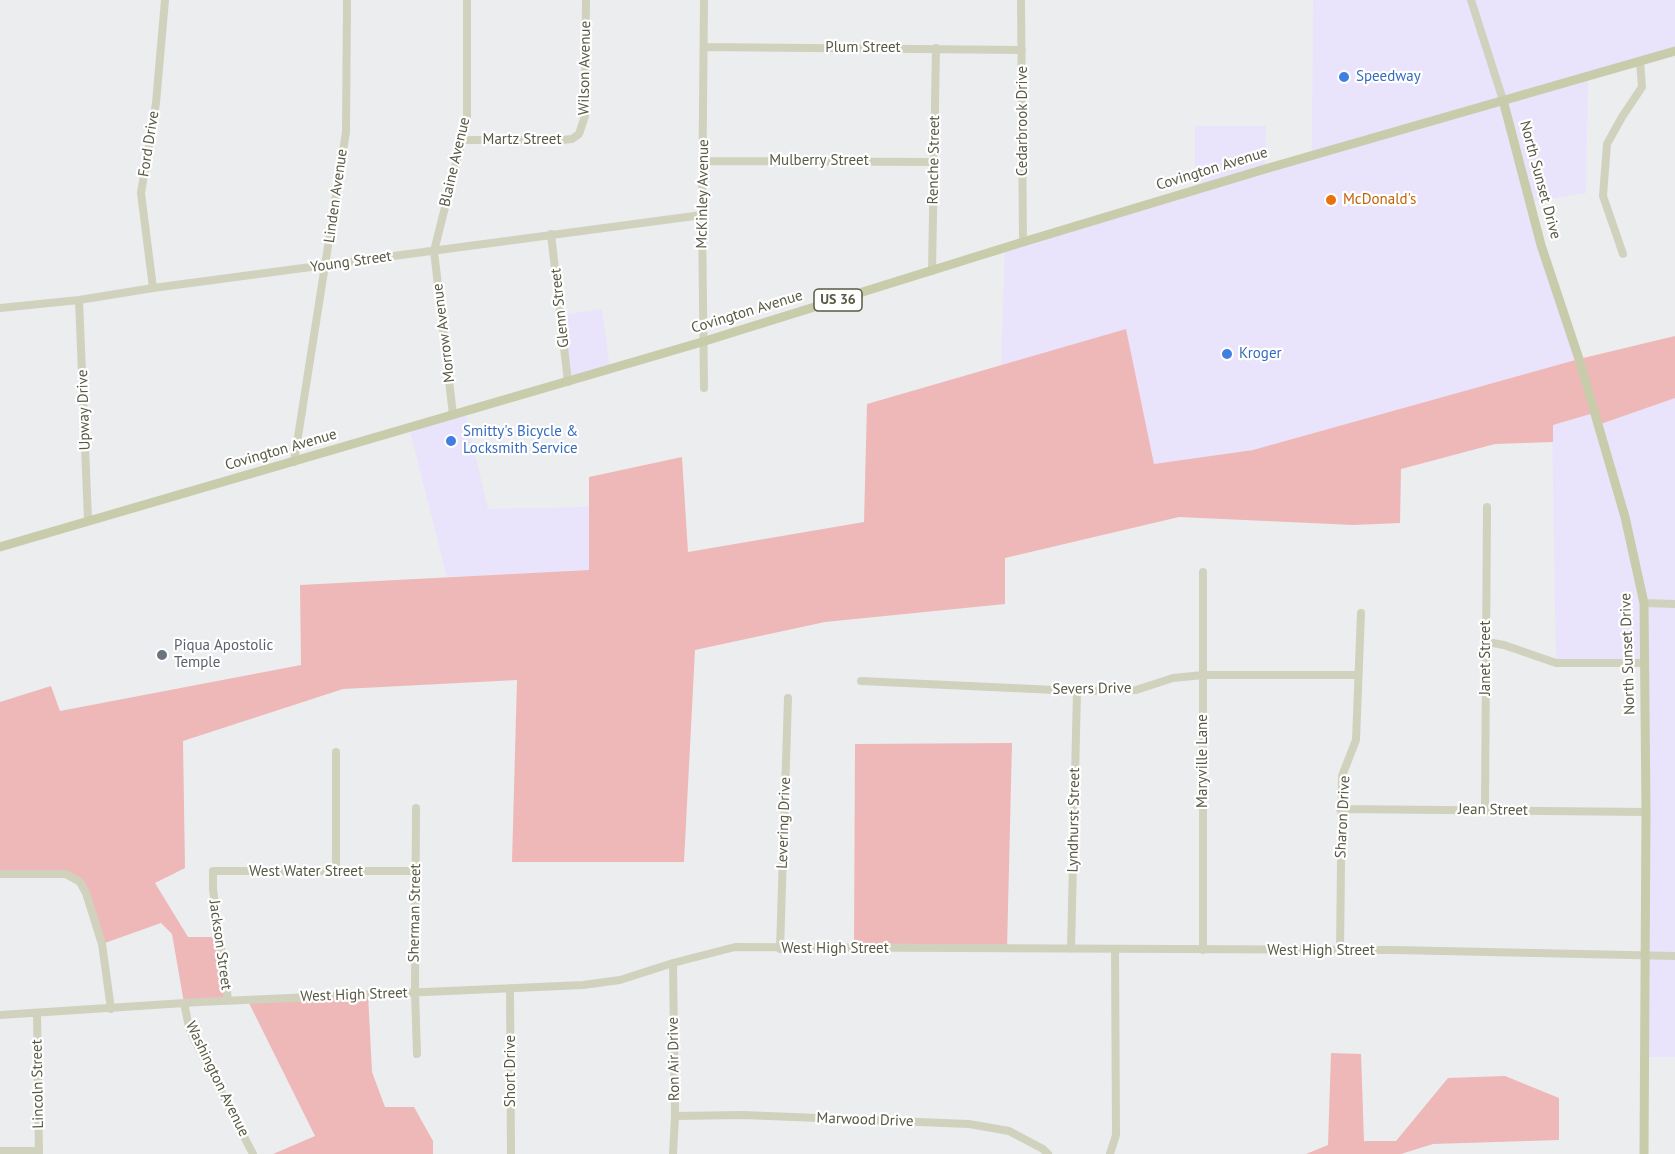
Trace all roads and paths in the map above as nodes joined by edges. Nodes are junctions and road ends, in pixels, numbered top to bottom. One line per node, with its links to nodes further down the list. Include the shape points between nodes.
1 (165, 0): 25 (street, Ford Drive, via 156,103 141,193)
2 (347, 0): 23 (street, Linden Avenue, via 346,132)
3 (466, 0): 15 (street, Blaine Avenue, via 466,120)
4 (586, 0): 14 (street, Wilson Avenue, via 585,116)
5 (704, 0): 8 (street, McKinley Avenue)
6 (1021, 0): 10 (street, Cedarbrook Drive)
7 (1471, 0): 13 (street)
8 (704, 47): 9 (street, Plum Street); 16 (street, McKinley Avenue)
9 (936, 48): 10 (street, Plum Street); 17 (street, Renche Street)
10 (1022, 50): 20 (street, Cedarbrook Drive)
11 (1675, 51): 12 (main road, Covington Avenue / US 36)
12 (1640, 61): 13 (main road, Covington Avenue / US 36); 22 (street, via 1642,87 1607,144 1603,196)
13 (1503, 100): 20 (main road, Covington Avenue / US 36); 37 (main road, North Sunset Drive, via 1541,245 1625,517)
14 (579, 134): 15 (street, Martz Street, via 562,140)
15 (462, 140): 21 (street, Blaine Avenue)
16 (704, 161): 17 (street, Mulberry Street); 18 (street, McKinley Avenue)
17 (934, 162): 24 (street, Renche Street)
18 (702, 215): 19 (street, Young Street); 28 (street, McKinley Avenue)
19 (551, 234): 21 (street, Young Street); 29 (street, Glenn Street)
20 (1023, 242): 24 (main road, Covington Avenue / US 36)
21 (434, 251): 23 (street, Young Street); 31 (street, Morrow Avenue)
22 (1623, 254)
23 (326, 265): 25 (street, Young Street); 32 (street, Linden Avenue)
24 (932, 271): 28 (main road, Covington Avenue / US 36)
25 (153, 288): 26 (street, Young Street)
26 (79, 300): 27 (street, Young Street); 34 (street, Upway Drive)
27 (0, 308)
28 (702, 342): 29 (main road, Covington Avenue / US 36); 30 (street, McKinley Avenue)
29 (568, 382): 31 (main road, Covington Avenue / US 36)
30 (704, 388)
31 (453, 415): 32 (main road, Covington Avenue / US 36)
32 (294, 462): 34 (main road, Covington Avenue / US 36)
33 (1487, 507): 40 (street, Janet Street)
34 (88, 520): 35 (main road, Covington Avenue / US 36)
35 (0, 547)
36 (1203, 573): 42 (street, Maryville Lane)
37 (1644, 603): 38 (street); 41 (main road, North Sunset Drive)
38 (1675, 604)
39 (1361, 613): 43 (street, Sharon Drive)
40 (1486, 642): 41 (street, via 1556,663); 50 (street, Janet Street)
41 (1644, 663): 51 (main road, North Sunset Drive)
42 (1203, 675): 43 (street, Severs Drive); 45 (street, Severs Drive, via 1173,678 1136,690); 59 (street, Maryville Lane)
43 (1358, 675): 49 (street, Sharon Drive, via 1356,740 1342,776)
44 (861, 681): 45 (street, Severs Drive)
45 (1077, 691): 57 (street, Lyndhurst Street)
46 (788, 698): 56 (street, Levering Drive)
47 (336, 752): 52 (street)
48 (416, 808): 53 (street, Sherman Street)
49 (1340, 809): 50 (street, Jean Street); 60 (street, Sharon Drive)
50 (1485, 810): 51 (street, Jean Street)
51 (1646, 812): 61 (main road, North Sunset Drive)
52 (336, 872): 53 (street, West Water Street); 55 (street, West Water Street, via 213,871)
53 (416, 872): 65 (street, Sherman Street)
54 (0, 874): 68 (street, via 57,873 80,882 102,944)
55 (213, 889): 66 (street, Jackson Street)
56 (780, 949): 57 (street, West High Street); 63 (street, West High Street, via 735,948)
57 (1071, 949): 58 (street, West High Street)
58 (1115, 950): 59 (street, West High Street); 79 (street, via 1116,1135)
59 (1203, 950): 60 (street, West High Street)
60 (1340, 951): 61 (street, West High Street)
61 (1646, 955): 62 (street, West High Street); 80 (main road, North Sunset Drive)
62 (1675, 956)
63 (673, 963): 64 (street, West High Street, via 620,980); 72 (street, Ron Air Drive)
64 (510, 988): 65 (street, West High Street); 76 (street, Short Drive)
65 (415, 992): 66 (street, West High Street); 71 (street, Sherman Street)
66 (228, 1000): 67 (street, West High Street)
67 (184, 1003): 68 (street, West High Street); 75 (street, Washington Avenue, via 189,1027)
68 (111, 1009): 69 (street, West High Street)
69 (37, 1013): 70 (street, West High Street); 74 (street, Lincoln Street)
70 (0, 1015)
71 (417, 1054)
72 (675, 1116): 77 (street, Ron Air Drive); 78 (street, Marwood Drive, via 969,1124 1009,1131)
73 (0, 1151): 74 (street)
74 (39, 1153)
75 (253, 1154)
76 (511, 1154)
77 (672, 1154)
78 (1048, 1154)
79 (1110, 1154)
80 (1644, 1154)

